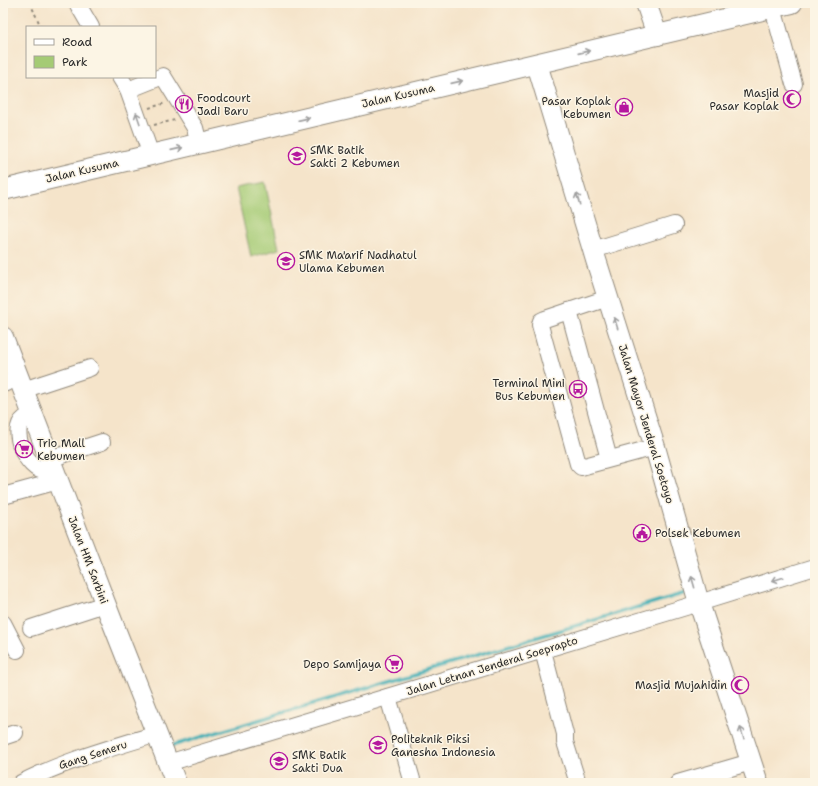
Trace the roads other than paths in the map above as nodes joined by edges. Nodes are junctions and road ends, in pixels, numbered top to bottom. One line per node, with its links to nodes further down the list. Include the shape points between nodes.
1 (77, 3): 5 (street)
2 (646, 3): 6 (main road)
3 (792, 3): 4 (main road, Jalan Kusuma)
4 (773, 8): 6 (main road, Jalan Kusuma); 11 (street)
5 (90, 26)
6 (657, 35): 7 (main road, Jalan Kusuma, one-way to 6)
7 (537, 64): 12 (main road, Jalan Kusuma, one-way to 7); 16 (main road, Jalan Mayor Jenderal Soetoyo, one-way to 7)
8 (156, 77): 12 (street, via 163,76 195,128)
9 (153, 78): 10 (street)
10 (124, 84): 13 (street, one-way to 10)
11 (794, 84)
12 (199, 144): 13 (main road, Jalan Kusuma, one-way to 12)
13 (151, 155): 14 (main road, Jalan Kusuma)
14 (3, 190)
15 (674, 225): 16 (street)
16 (593, 250): 17 (main road, Jalan Mayor Jenderal Soetoyo)
17 (608, 298): 18 (street); 23 (main road, Jalan Mayor Jenderal Soetoyo, one-way to 17)
18 (569, 311): 24 (street); 24 (street, via 542,321 540,328 578,464 581,467)
19 (4, 342): 21 (main road, Jalan HM Sarbini)
20 (90, 368): 21 (street)
21 (15, 384): 25 (main road, Jalan HM Sarbini, via 33,416)
22 (102, 442): 25 (street)
23 (655, 447): 24 (street); 28 (main road, Jalan Mayor Jenderal Soetoyo, one-way to 23)
24 (610, 459)
25 (53, 469): 26 (street); 29 (main road, Jalan HM Sarbini)
26 (3, 496)
27 (815, 567): 28 (street, Jalan Letnan Jenderal Soeprapto, one-way to 28)
28 (699, 603): 33 (street, Jalan Letnan Jenderal Soeprapto); 36 (main road, Jalan Mayor Jenderal Soetoyo, one-way to 28)
29 (105, 604): 31 (street); 35 (main road, Jalan HM Sarbini)
30 (3, 623): 32 (street)
31 (31, 628)
32 (17, 650)
33 (543, 650): 34 (street, Jalan Letnan Jenderal Soeprapto); 41 (street, via 565,742)
34 (388, 697): 35 (street, Jalan Letnan Jenderal Soeprapto); 40 (street)
35 (162, 749): 37 (street, Gang Semeru, via 61,764); 39 (main road, Jalan HM Sarbini)
36 (751, 762): 42 (street); 43 (main road, Jalan Mayor Jenderal Soetoyo)
37 (42, 778): 38 (street, Gang Semeru)
38 (21, 783)
39 (176, 783)
40 (413, 783)
41 (578, 783)
42 (678, 783)
43 (758, 783)

